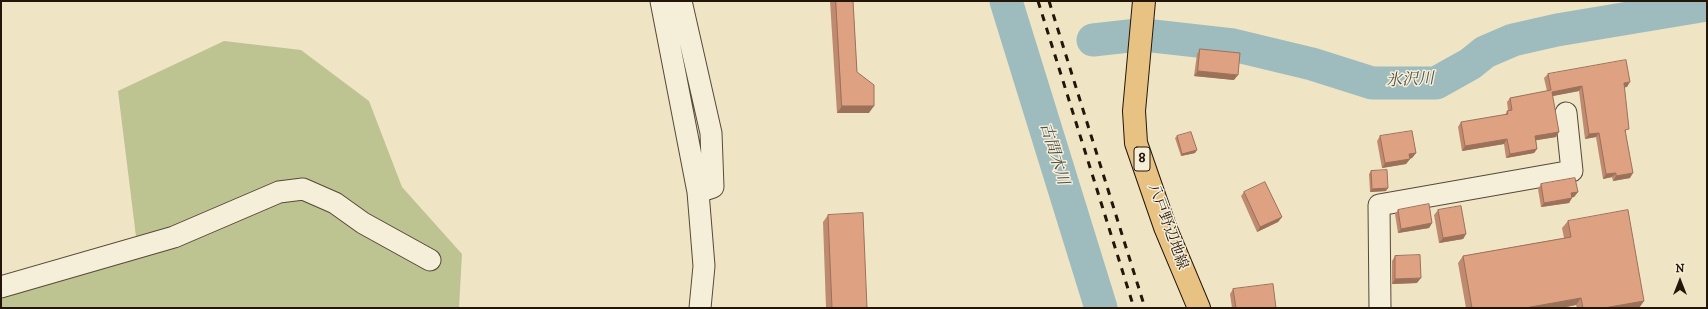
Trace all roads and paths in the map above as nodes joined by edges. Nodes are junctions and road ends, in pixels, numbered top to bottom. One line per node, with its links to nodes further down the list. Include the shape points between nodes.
1 (661, 1): 5 (street)
2 (681, 1): 5 (street, via 711,133 713,187)
3 (1144, 1): 9 (main road, 八戸野辺地線 / 8, via 1134,111 1136,143)
4 (1566, 113): 10 (street, via 1572,171 1378,205)
5 (698, 192): 8 (street, via 704,266)
6 (430, 260): 7 (street, via 363,223 335,203 303,189 279,192 174,237)
7 (1, 287)
8 (700, 308)
9 (1199, 308)
10 (1380, 308)

